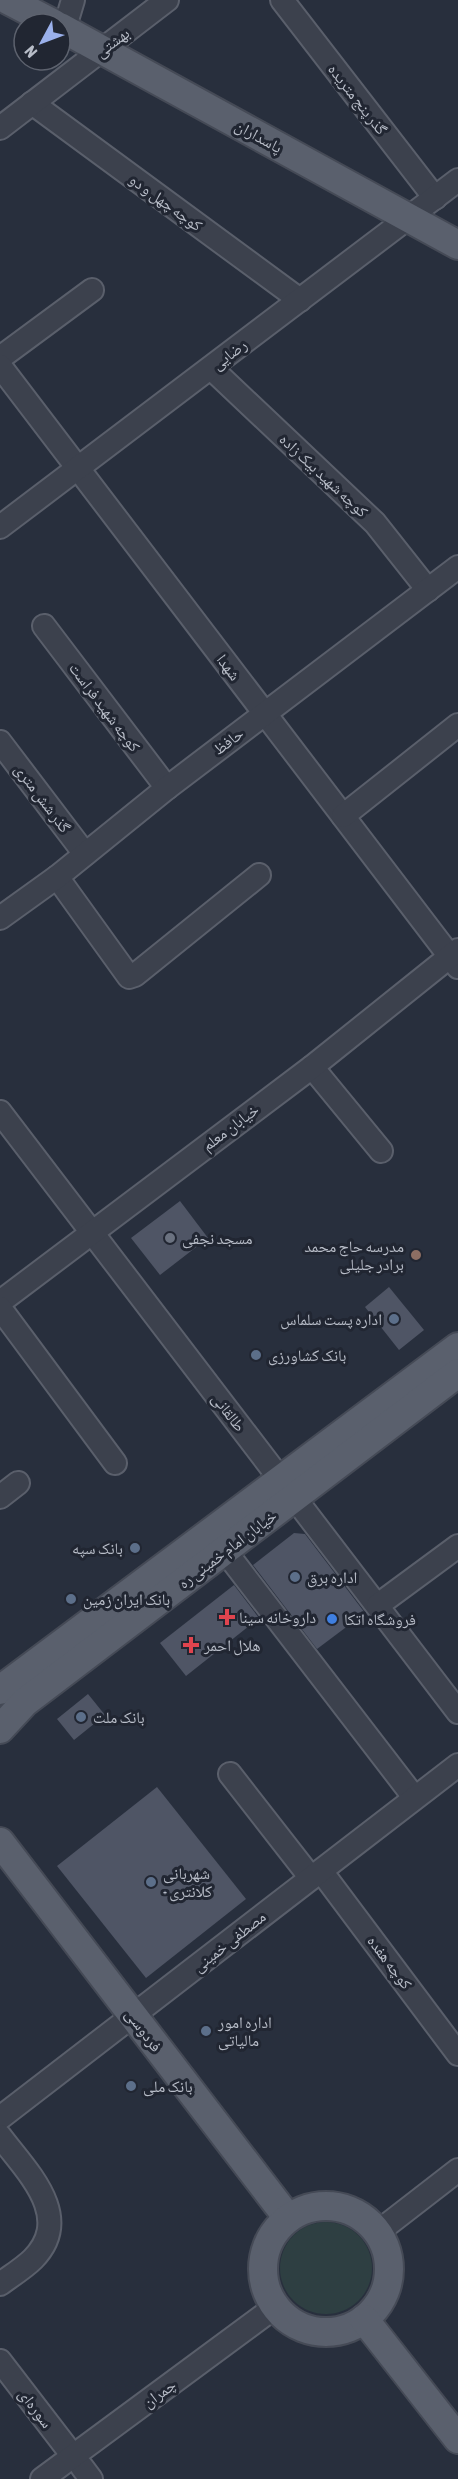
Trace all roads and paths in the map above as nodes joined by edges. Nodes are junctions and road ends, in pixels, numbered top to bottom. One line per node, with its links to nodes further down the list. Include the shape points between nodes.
1 (8, 0): 4 (main road, پاسداران)
2 (167, 0): 6 (street, بهشتی)
3 (282, 0): 10 (street, گذر پنج متریده)
4 (31, 12)
5 (72, 34): 6 (main road, پاسداران)
6 (102, 50): 7 (street, بهشتی); 11 (main road, پاسداران)
7 (32, 103): 8 (street, بهشتی); 14 (street, کوچه چهل و دو)
8 (0, 128)
9 (458, 180): 10 (street, رضایی)
10 (435, 198): 11 (street, رضایی)
11 (408, 218): 12 (main road, پاسداران); 14 (street, رضایی)
12 (458, 245)
13 (92, 290): 15 (street)
14 (300, 300): 17 (street, رضایی)
15 (0, 358)
16 (0, 366): 18 (street, شهدا)
17 (211, 368): 18 (street, رضایی); 21 (street, کوچه شهید بیک زاده, via 375,523)
18 (78, 468): 19 (street, رضایی); 23 (street, شهدا)
19 (0, 527)
20 (458, 567): 21 (street, حافظ)
21 (428, 590): 23 (street, حافظ)
22 (44, 626): 26 (street, کوچه شهید فراست)
23 (265, 713): 26 (street, حافظ); 27 (street, شهدا)
24 (458, 725): 27 (street)
25 (0, 742): 28 (street, گذر شش متری)
26 (167, 788): 28 (street, حافظ)
27 (343, 816): 32 (street, شهدا)
28 (85, 854): 30 (street, حافظ)
29 (259, 875): 30 (street, via 129,977)
30 (57, 878): 31 (street, حافظ)
31 (0, 918)
32 (455, 958): 33 (street, خیابان معلم)
33 (312, 1067): 35 (street); 36 (street, خیابان معلم)
34 (3, 1124): 36 (street, طالقانی)
35 (381, 1151)
36 (91, 1231): 37 (street, خیابان معلم); 43 (street, طالقانی)
37 (0, 1302)
38 (0, 1308): 41 (street)
39 (458, 1347): 43 (main road, خیابان امام خمینی ره)
40 (458, 1373): 43 (main road, خیابان امام خمینی ره)
41 (115, 1463)
42 (18, 1483): 44 (street)
43 (287, 1488): 46 (main road, خیابان امام خمینی ره); 47 (street, طالقانی); 48 (main road, خیابان امام خمینی ره)
44 (0, 1497)
45 (458, 1546): 47 (street)
46 (225, 1551): 50 (main road, خیابان امام خمینی ره, via 25,1702); 53 (street)
47 (378, 1605): 49 (street, طالقانی)
48 (0, 1690)
49 (458, 1712)
50 (0, 1729)
51 (458, 1765): 53 (street, مصطفی خمینی)
52 (230, 1774): 55 (street, کوچه هفده)
53 (414, 1797): 55 (street, مصطفی خمینی)
54 (0, 1842): 56 (main road, فردوسی)
55 (316, 1874): 56 (street, مصطفی خمینی); 57 (street, کوچه هفده)
56 (133, 2016): 58 (street, مصطفی خمینی); 61 (main road, فردوسی)
57 (458, 2054)
58 (0, 2118)
59 (0, 2136): 63 (street, via 44,2193 50,2210 50,2229 33,2260)
60 (458, 2170): 62 (street)
61 (288, 2218): 62 (main road, via 304,2209 324,2205 344,2208 362,2217); 64 (main road, via 273,2233 262,2270 266,2290)
62 (378, 2232): 65 (main road, via 386,2248 387,2287 378,2305)
63 (0, 2284)
64 (280, 2312): 65 (main road, via 308,2330 327,2332 347,2329); 68 (street, چمران)
65 (364, 2319): 67 (main road)
66 (0, 2361): 68 (street, سوره‌ای)
67 (458, 2439)
68 (78, 2470): 69 (street, چمران)
69 (42, 2479)

